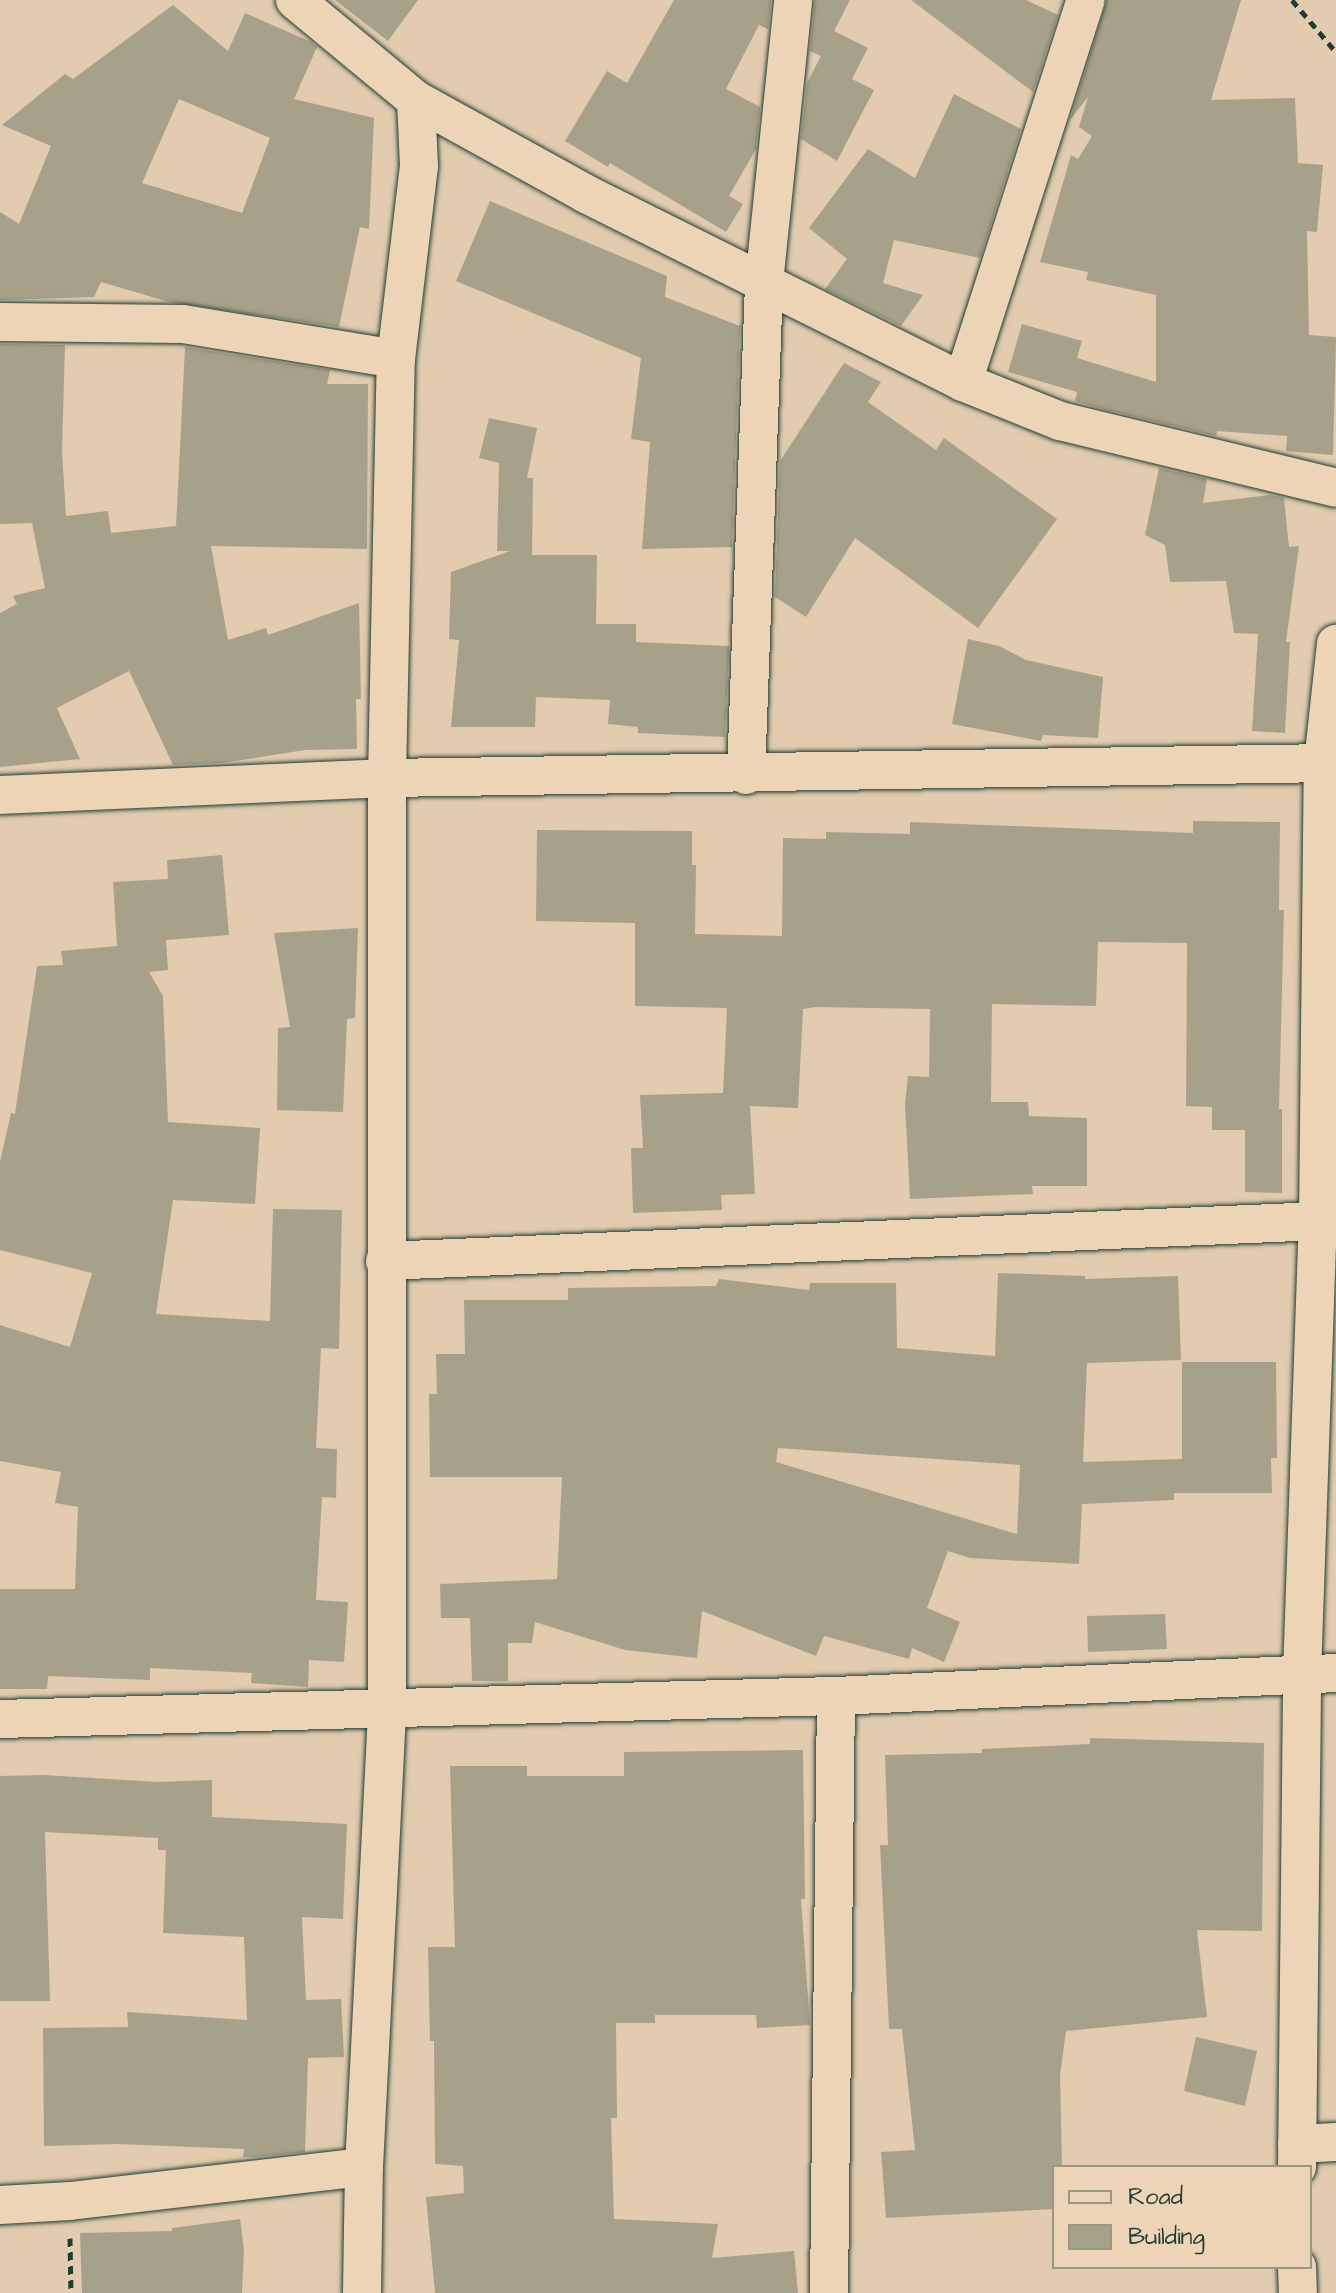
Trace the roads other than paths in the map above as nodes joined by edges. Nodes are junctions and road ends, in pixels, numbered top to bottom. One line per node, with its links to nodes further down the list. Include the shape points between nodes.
1 (295, 0): 4 (street)
2 (793, 0): 5 (street)
3 (1086, 0): 8 (street)
4 (416, 100): 5 (street, via 586,194); 7 (street, via 419,166)
5 (764, 283): 8 (street); 12 (street)
6 (0, 322): 7 (street, via 183,324)
7 (396, 359): 13 (street)
8 (963, 382): 9 (street, via 1060,421)
9 (1336, 488)
10 (1336, 644): 11 (street)
11 (1329, 763): 12 (street); 15 (street)
12 (746, 775): 13 (street)
13 (387, 778): 14 (street); 16 (street)
14 (0, 795)
15 (1318, 1221): 16 (street); 17 (street)
16 (385, 1261): 19 (street)
17 (1319, 1674): 18 (street); 22 (street)
18 (836, 1696): 19 (street); 27 (street)
19 (387, 1709): 20 (street); 23 (street)
20 (0, 1719)
21 (1336, 2142): 22 (street)
22 (1297, 2156)
23 (364, 2167): 24 (street); 26 (street)
24 (0, 2205)
25 (1297, 2269): 28 (street)
26 (362, 2293)
27 (829, 2293)
28 (1298, 2293)

